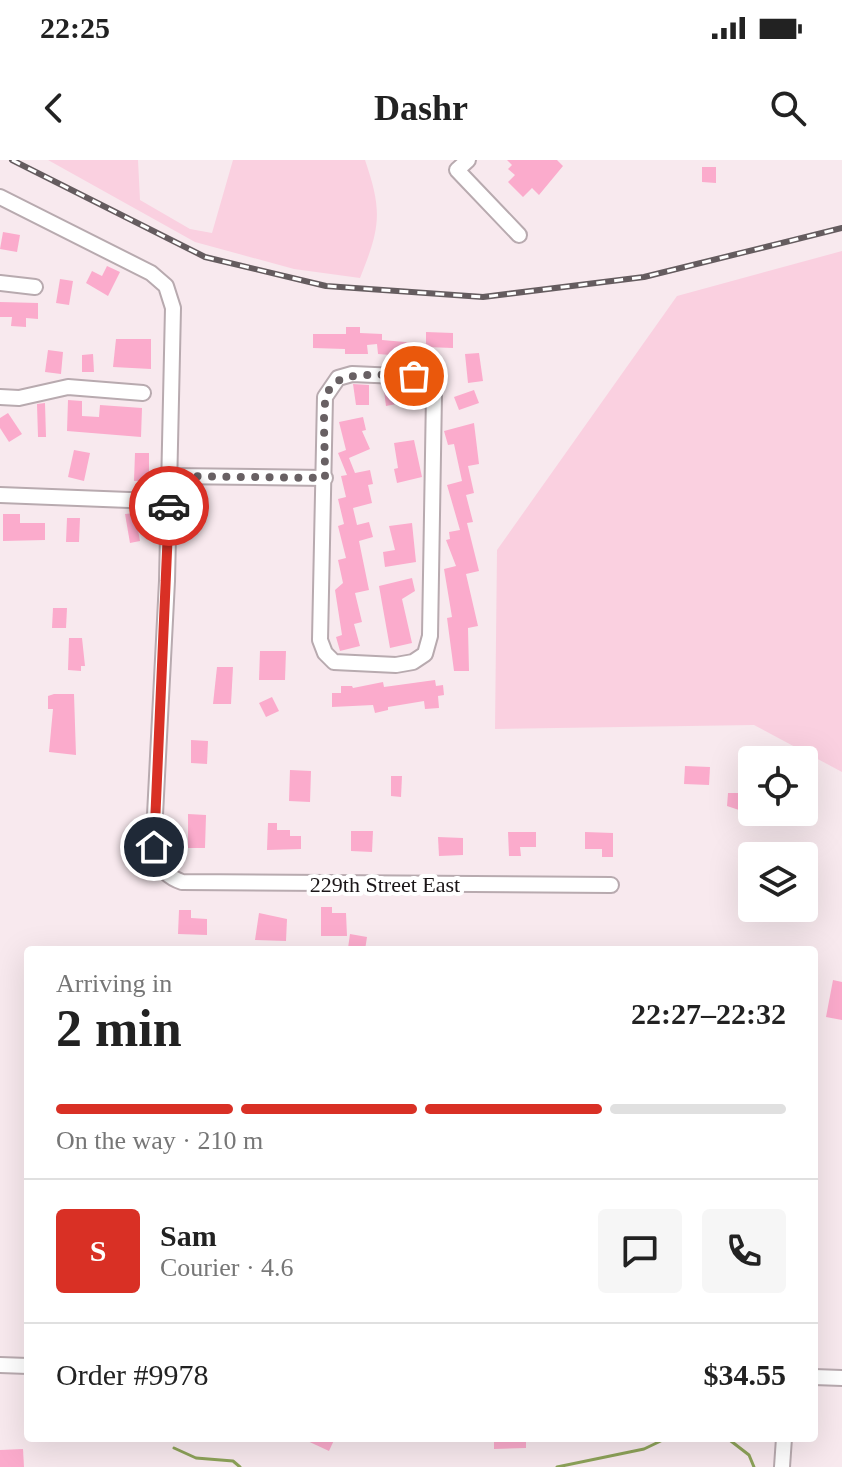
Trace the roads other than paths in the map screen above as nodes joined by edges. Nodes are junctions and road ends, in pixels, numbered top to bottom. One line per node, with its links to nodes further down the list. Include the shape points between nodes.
1 (468, 160): 3 (street, via 457,170)
2 (0, 197): 8 (street, via 141,268 166,286 174,325)
3 (519, 235)
4 (0, 283): 5 (street)
5 (35, 287)
6 (143, 393): 7 (street, via 68,387)
7 (0, 397)
8 (170, 476): 9 (street); 12 (street, 229th Street East, via 154,847 162,870 182,882)
9 (325, 478): 9 (street, via 321,646 342,664 396,665 421,658 428,648 432,604 434,394 427,382 414,376 364,373 338,378 325,397)
10 (0, 495): 11 (street)
11 (155, 501)
12 (611, 885)
13 (0, 1365): 14 (street)
14 (24, 1366)
15 (818, 1377): 16 (street)
16 (842, 1378)
17 (784, 1442): 18 (street)
18 (782, 1467)

